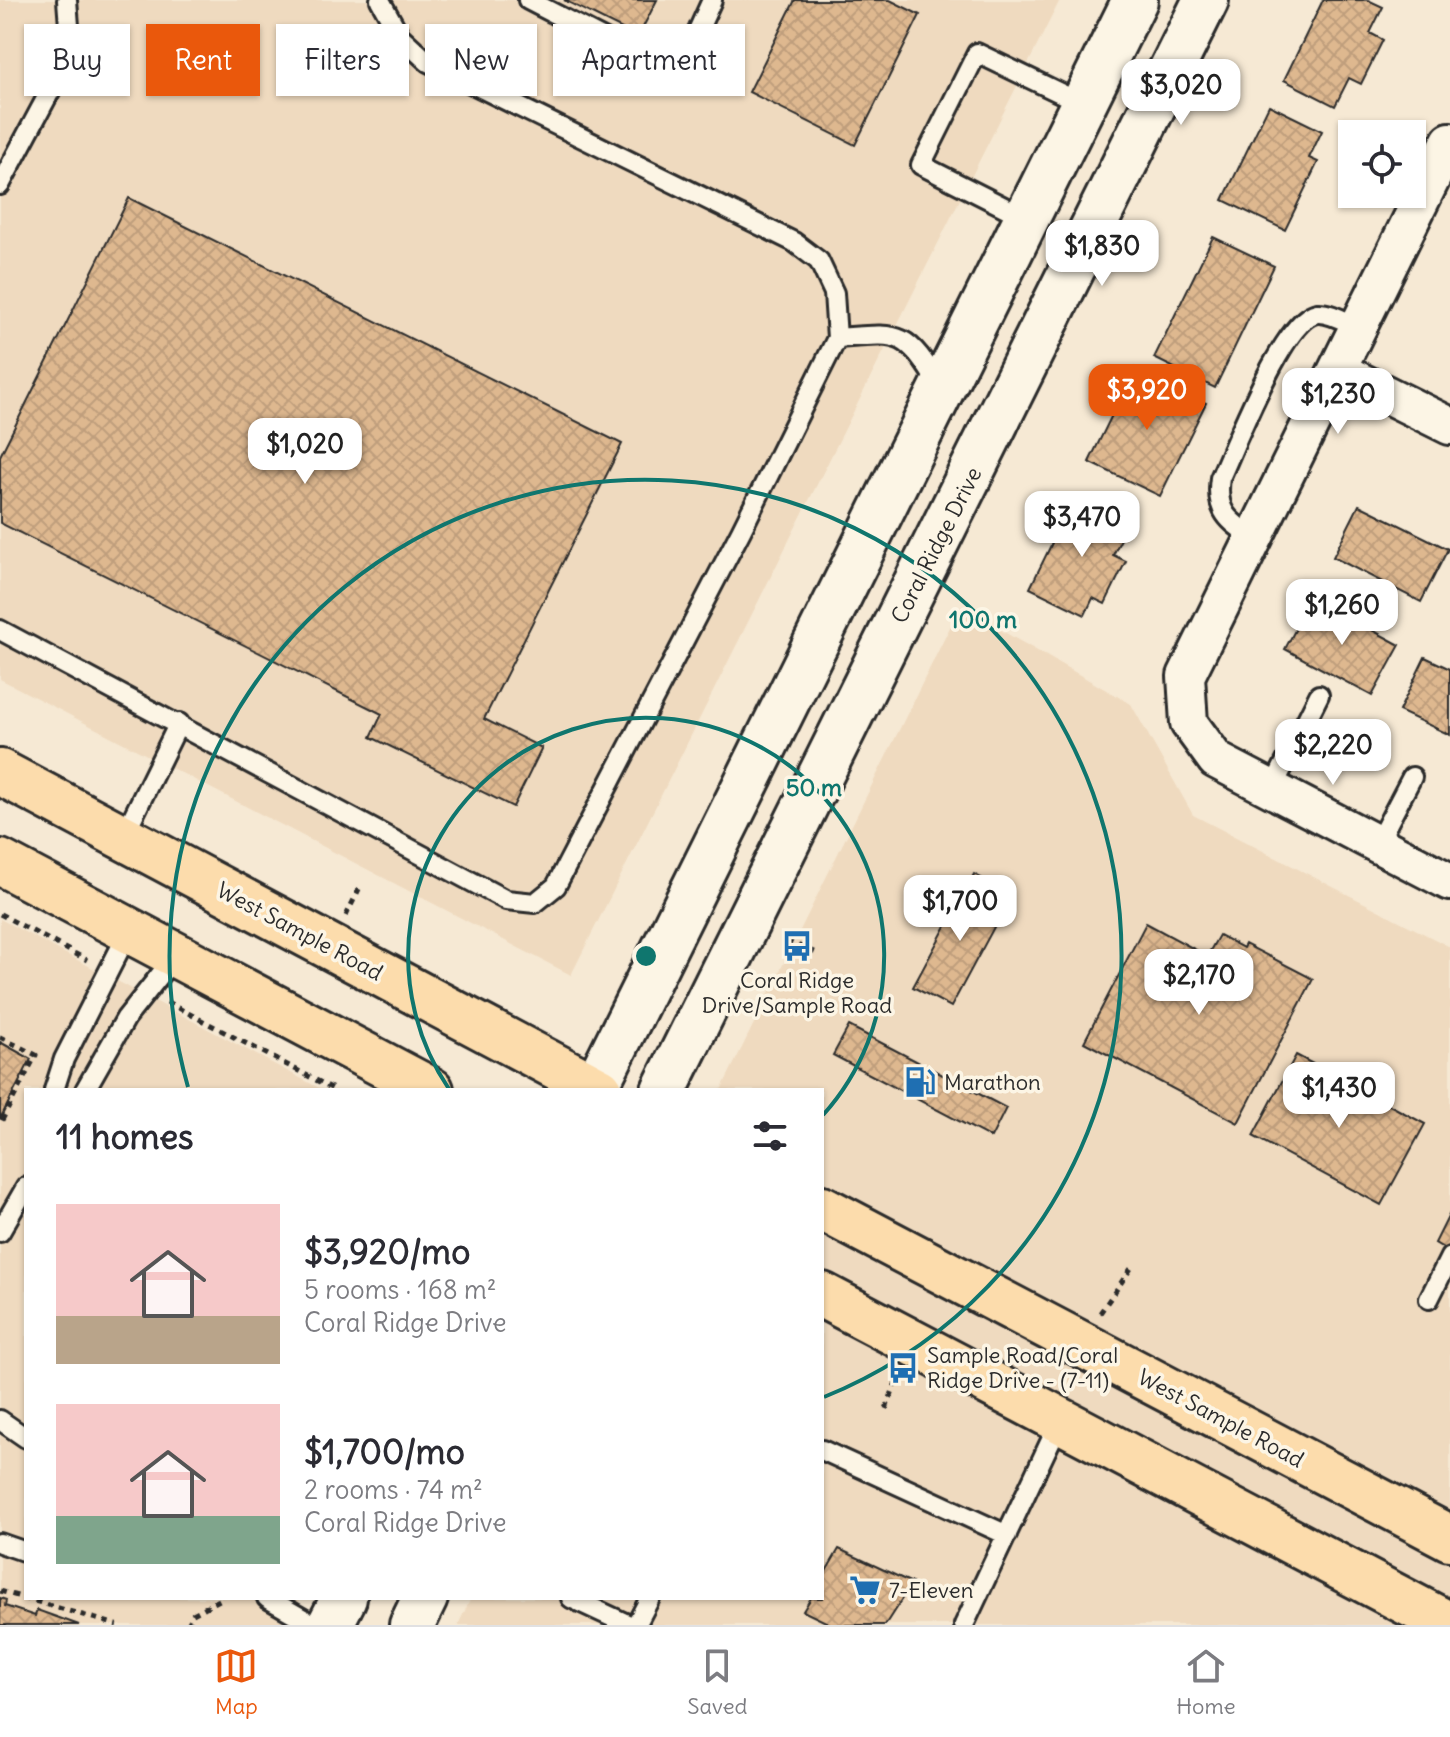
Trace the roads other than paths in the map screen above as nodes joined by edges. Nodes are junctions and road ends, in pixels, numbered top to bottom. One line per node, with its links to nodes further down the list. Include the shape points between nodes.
1 (67, 0): 9 (lane, via 71,52)
2 (380, 0): 12 (lane, via 400,36 428,62 794,242 819,261 834,293)
3 (528, 0): 4 (lane, via 677,77)
4 (712, 0)
5 (1135, 0): 7 (main road)
6 (1206, 0): 34 (main road, Coral Ridge Drive)
7 (1083, 104): 10 (main road); 10 (lane, via 977,53 921,165)
8 (1450, 141): 11 (street)
9 (0, 185)
10 (1027, 218): 14 (main road)
11 (1359, 327): 13 (street); 16 (lane, via 1317,313 1303,318 1285,338 1219,487 1222,512)
12 (837, 338): 14 (lane, via 890,334 908,341); 19 (lane, via 556,886 535,903 506,900)
13 (1337, 370): 15 (street); 16 (street)
14 (942, 389): 33 (main road)
15 (1450, 426)
16 (1254, 538): 22 (street, via 1186,676 1189,723 1216,760)
17 (0, 630): 19 (lane)
18 (1319, 695): 22 (lane)
19 (179, 723): 23 (lane)
20 (0, 772): 23 (main road, West Sample Road)
21 (1412, 777): 24 (lane)
22 (1272, 789): 24 (street)
23 (123, 837): 32 (main road, West Sample Road)
24 (1377, 844): 26 (street)
25 (0, 862): 27 (main road)
26 (1450, 882)
27 (129, 931): 28 (main road); 29 (lane)
28 (176, 955): 30 (lane, via 126,1018); 31 (main road)
29 (55, 1088)
30 (86, 1088)
31 (427, 1088)
32 (594, 1088)
33 (596, 1088)
34 (665, 1088)
35 (24, 1190): 37 (lane)
36 (824, 1209): 46 (main road, West Sample Road)
37 (0, 1232)
38 (1450, 1257): 40 (lane)
39 (824, 1296): 42 (main road)
40 (1429, 1299)
41 (0, 1420): 43 (lane)
42 (1060, 1421): 45 (lane); 60 (main road)
43 (24, 1437)
44 (824, 1451): 45 (lane)
45 (1007, 1535): 59 (lane)
46 (1450, 1538)
47 (0, 1543): 48 (lane)
48 (24, 1551)
49 (270, 1600): 54 (lane)
50 (343, 1600): 55 (main road)
51 (424, 1600): 56 (main road)
52 (575, 1600): 57 (lane)
53 (649, 1600): 58 (lane)
54 (314, 1625)
55 (330, 1625)
56 (412, 1625)
57 (629, 1625)
58 (636, 1625)
59 (964, 1625)
60 (1450, 1625)

